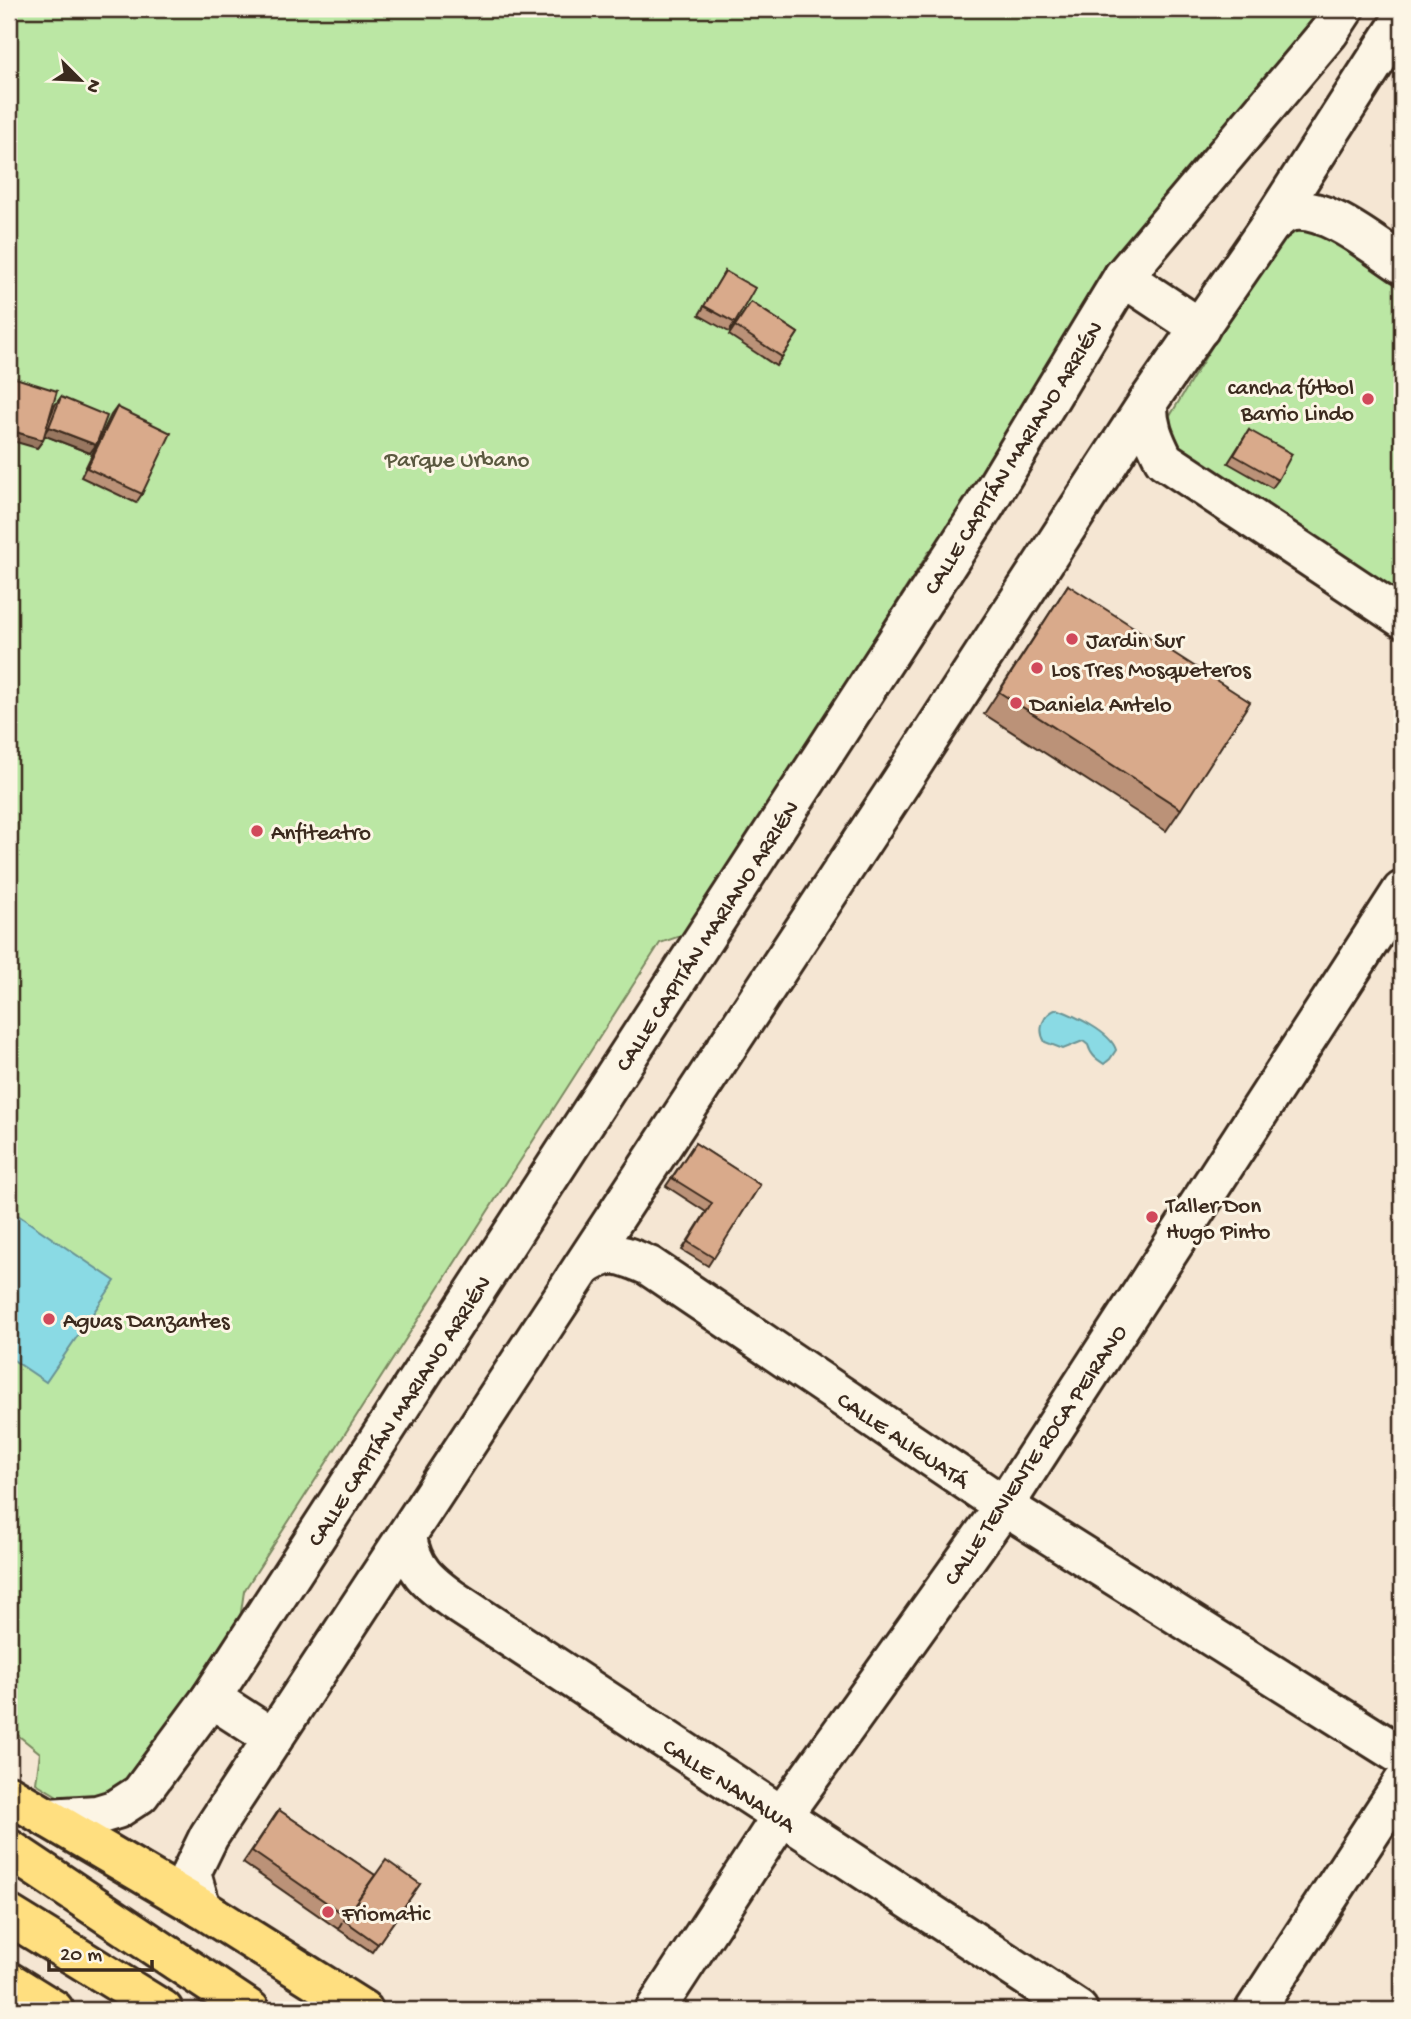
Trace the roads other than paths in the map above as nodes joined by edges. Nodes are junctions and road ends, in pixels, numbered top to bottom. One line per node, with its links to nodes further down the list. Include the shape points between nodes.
1 (1344, 9): 5 (street, CALLE CAPITÁN MARIANO ARRIÉN)
2 (1402, 20): 3 (street)
3 (1271, 224): 4 (street, via 1288,212 1313,211); 6 (street)
4 (1402, 264)
5 (1123, 278): 6 (street); 13 (street, CALLE CAPITÁN MARIANO ARRIÉN, via 984,507)
6 (1200, 328): 7 (street)
7 (1147, 402): 8 (street, via 1152,437 1164,460); 10 (street)
8 (1402, 618)
9 (1402, 891): 11 (street, CALLE TENIENTE ROCA PEIRANO)
10 (583, 1268): 11 (street, CALLE ALIGUATÁ, via 598,1256 623,1255 649,1266); 12 (street)
11 (1004, 1506): 15 (street, CALLE ALIGUATÁ); 18 (street, CALLE TENIENTE ROCA PEIRANO)
12 (407, 1536): 14 (street); 18 (street, CALLE NANAWA, via 410,1555 421,1573 444,1594)
13 (211, 1698): 14 (street); 19 (street, CALLE CAPITÁN MARIANO ARRIÉN, via 140,1794 97,1815)
14 (273, 1738): 21 (street, via 209,1836 191,1873)
15 (1402, 1756)
16 (1402, 1784): 30 (street)
17 (9, 1795): 19 (main road)
18 (780, 1817): 28 (street, CALLE TENIENTE ROCA PEIRANO); 29 (street, CALLE NANAWA)
19 (48, 1818): 21 (main road)
20 (9, 1849): 26 (main road)
21 (201, 1908): 27 (main road)
22 (9, 1915): 25 (main road)
23 (9, 1982): 24 (main road)
24 (54, 2010)
25 (163, 2010)
26 (250, 2010)
27 (363, 2010)
28 (655, 2010)
29 (1078, 2010)
30 (1255, 2010)

